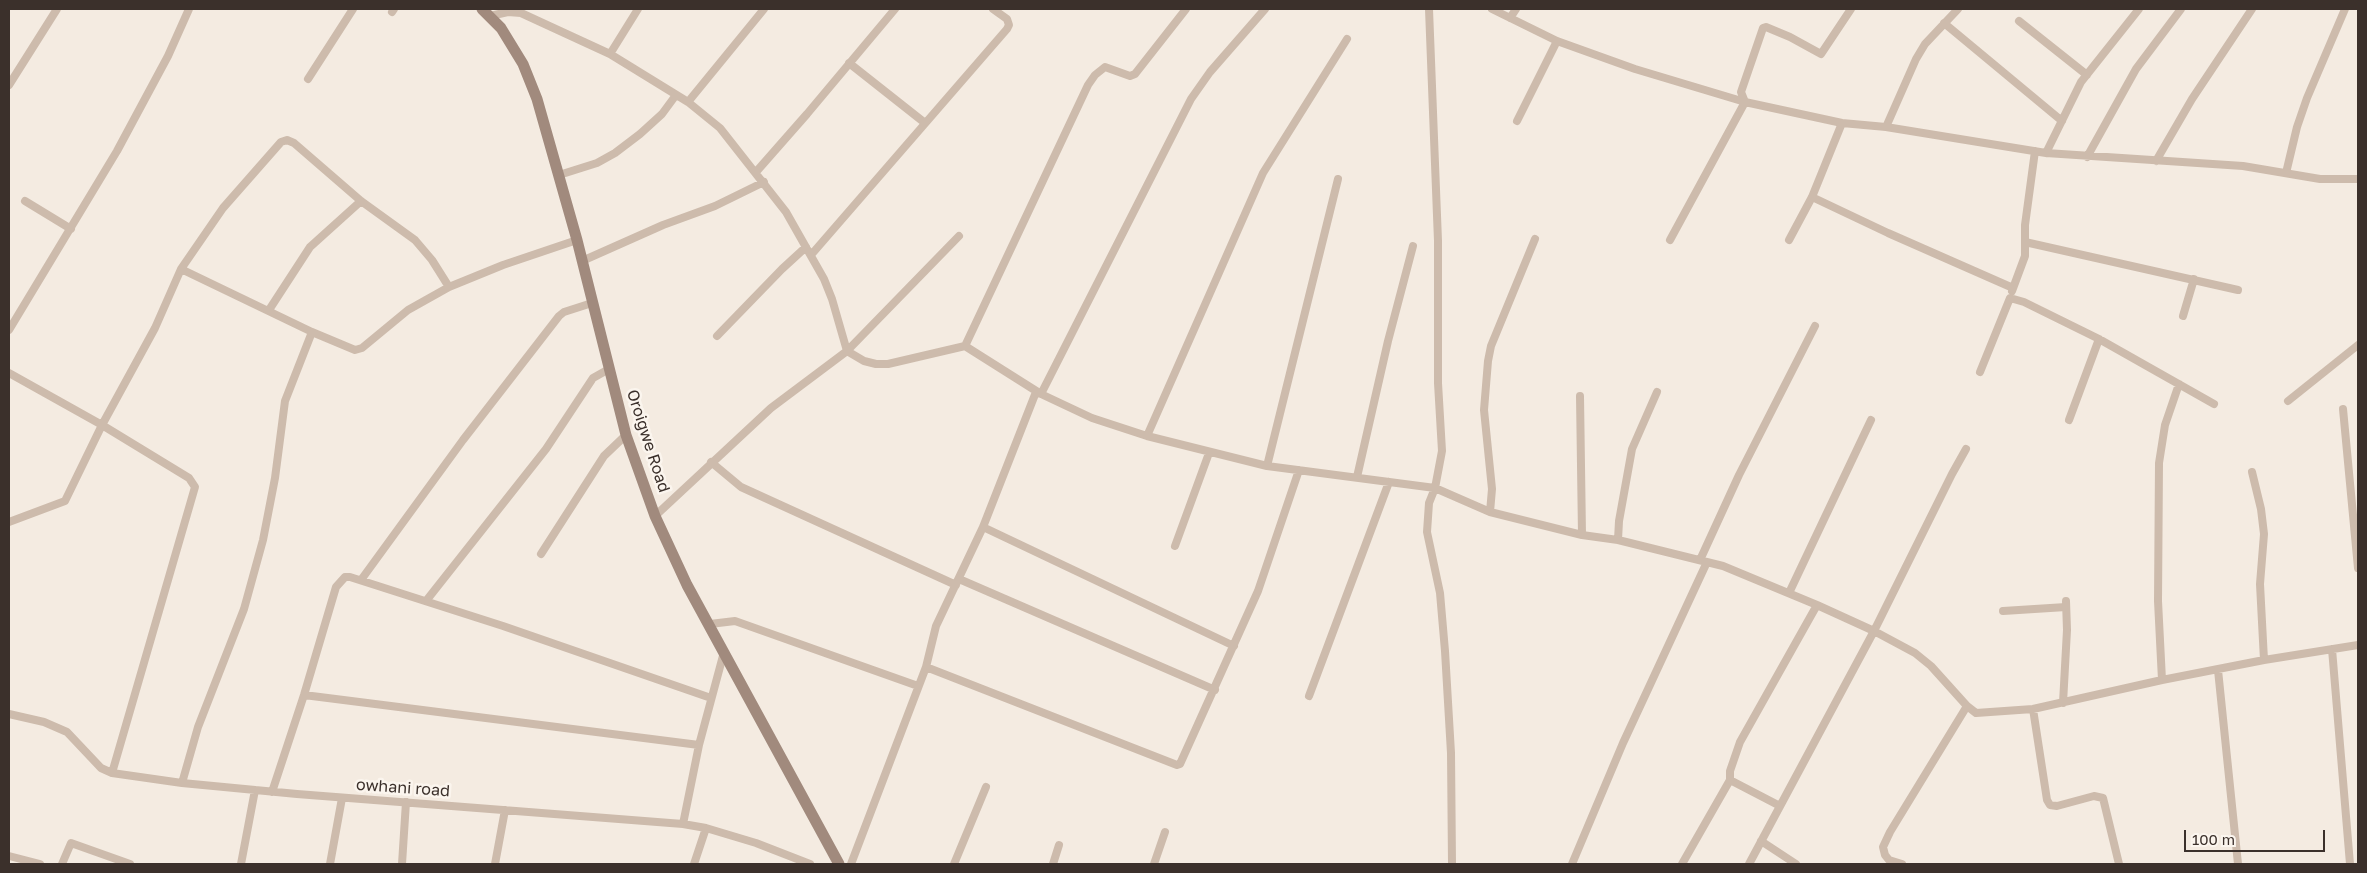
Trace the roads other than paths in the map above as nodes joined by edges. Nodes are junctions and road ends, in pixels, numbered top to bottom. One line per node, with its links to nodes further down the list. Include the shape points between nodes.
1 (57, 9): 30 (street)
2 (190, 9): 52 (street, via 117,151)
3 (353, 9): 29 (street)
4 (638, 9): 26 (street)
5 (764, 9): 32 (street)
6 (895, 9): 27 (street)
7 (993, 9): 36 (street, via 1007,19 1007,29)
8 (1186, 9): 78 (street, via 1135,74 1130,76 1105,67 1095,75)
9 (1265, 9): 85 (street, via 1191,99)
10 (1429, 9): 103 (street, via 1442,439)
11 (1492, 9): 21 (street)
12 (1516, 9): 21 (street)
13 (1851, 9): 33 (street, via 1821,54 1790,37 1763,28 1741,92)
14 (1958, 9): 23 (street)
15 (2138, 9): 28 (street)
16 (2181, 9): 41 (street, via 2136,69)
17 (2252, 9): 42 (street, via 2192,99)
18 (2346, 9): 44 (street, via 2307,98)
19 (522, 11): 20 (street); 26 (street)
20 (486, 12): 45 (street, Oroigwe Road, via 501,28 529,77)
21 (1510, 18): 25 (street)
22 (2019, 21): 28 (street)
23 (1944, 23): 35 (street); 38 (street, via 1916,59)
24 (1347, 39): 94 (street, via 1263,173)
25 (1557, 41): 33 (street); 34 (street)
26 (610, 54): 31 (street)
27 (850, 63): 36 (street); 43 (street)
28 (2086, 75): 35 (street)
29 (308, 79)
30 (9, 85)
31 (676, 95): 32 (street); 45 (street, via 662,114 615,153 597,163)
32 (688, 102): 43 (street, via 720,128)
33 (1745, 102): 37 (street); 56 (street)
34 (1517, 121)
35 (2062, 121): 40 (street)
36 (925, 122): 61 (street)
37 (1842, 123): 38 (street); 49 (street)
38 (1886, 127): 39 (street)
39 (2035, 152): 40 (street); 58 (street, via 2025,224)
40 (2046, 153): 41 (street)
41 (2087, 157): 42 (street)
42 (2156, 161): 44 (street, via 2243,166)
43 (756, 172): 48 (street)
44 (2286, 173): 47 (street)
45 (559, 175): 54 (street, Oroigwe Road)
46 (1338, 179): 98 (street)
47 (2358, 179)
48 (764, 182): 60 (street); 62 (street)
49 (1812, 197): 57 (street); 66 (street)
50 (25, 201): 52 (street)
51 (361, 201): 63 (street, via 294,143 281,142 223,208); 65 (street, via 422,247); 70 (street, via 310,247)
52 (71, 229): 73 (street)
53 (959, 236): 79 (street)
54 (577, 240): 62 (street, Oroigwe Road); 65 (street)
55 (1534, 240): 104 (street, via 1491,346 1488,361 1484,410 1492,489)
56 (1670, 240)
57 (1789, 240)
58 (2026, 242): 64 (street); 66 (street, via 2025,256)
59 (1413, 246): 101 (street)
60 (806, 247): 61 (street); 75 (street)
61 (811, 256): 79 (street, via 832,299)
62 (582, 261): 69 (street, Oroigwe Road)
63 (181, 269): 70 (street); 92 (street, via 155,328)
64 (2194, 279): 67 (street); 71 (street)
65 (449, 287): 74 (street, via 408,310 362,348 347,348)
66 (2013, 288): 68 (street)
67 (2238, 290)
68 (2010, 298): 76 (street); 81 (street)
69 (592, 303): 80 (street, Oroigwe Road); 114 (street, via 559,316 497,394)
70 (269, 310): 74 (street)
71 (2183, 316)
72 (1815, 326): 112 (street, via 1739,475)
73 (9, 330)
74 (312, 332): 142 (street, via 285,401 276,478 246,600 198,727)
75 (717, 336)
76 (2100, 338): 83 (street); 91 (street)
77 (2358, 345): 87 (street)
78 (965, 346): 79 (street, via 888,364 864,361); 85 (street)
79 (847, 351): 97 (street, via 771,408)
80 (609, 369): 93 (street, Oroigwe Road); 117 (street, via 593,378 546,449)
81 (1980, 372)
82 (9, 373): 92 (street)
83 (2179, 384): 88 (street); 129 (street, via 2165,425 2159,463 2158,601)
84 (1657, 392): 109 (street, via 1632,449)
85 (1038, 393): 94 (street, via 1092,418); 107 (street)
86 (1580, 396): 108 (street)
87 (2288, 401)
88 (2214, 404)
89 (2343, 409): 113 (street)
90 (1871, 420): 116 (street)
91 (2069, 420)
92 (102, 425): 106 (street, via 65,501); 140 (street, via 189,478 195,487)
93 (626, 435): 105 (street, Oroigwe Road); 111 (street, via 604,456)
94 (1148, 436): 96 (street)
95 (1966, 449): 121 (street)
96 (1209, 453): 98 (street); 110 (street)
97 (711, 462): 105 (street); 115 (street, via 741,487)
98 (1267, 466): 99 (street)
99 (1299, 470): 101 (street); 122 (street, via 1258,591)
100 (2252, 472): 126 (street, via 2264,534 2260,584)
101 (1357, 477): 102 (street)
102 (1389, 482): 103 (street); 133 (street)
103 (1435, 488): 104 (street); 170 (street, via 1429,503 1427,532 1440,594 1445,650 1451,753)
104 (1490, 512): 108 (street)
105 (655, 516): 120 (street, Oroigwe Road)
106 (9, 522)
107 (983, 527): 115 (street); 122 (street)
108 (1582, 535): 109 (street)
109 (1618, 540): 112 (street)
110 (1175, 546)
111 (541, 554)
112 (1703, 561): 116 (street, via 1740,572); 171 (street)
113 (2358, 568)
114 (361, 580): 117 (street); 132 (street, via 345,578 336,587)
115 (957, 582): 127 (street, via 936,626); 131 (street)
116 (1789, 593): 118 (street)
117 (426, 601): 134 (street)
118 (1816, 605): 121 (street); 141 (street, via 1740,742)
119 (2003, 611): 135 (street, via 2066,604)
120 (710, 624): 125 (street, Oroigwe Road); 130 (street, via 734,621)
121 (1874, 631): 136 (street, via 1923,659); 148 (street)
122 (1234, 646): 131 (street)
123 (2358, 646): 124 (street)
124 (2332, 649): 126 (street); 178 (street)
125 (724, 650): 134 (street); 165 (street, Oroigwe Road)
126 (2264, 660): 128 (street)
127 (926, 667): 130 (street); 131 (street, via 1177,765 1183,761)
128 (2218, 670): 129 (street); 177 (street)
129 (2162, 680): 135 (street)
130 (918, 686): 166 (street)
131 (1214, 690)
132 (304, 694): 139 (street); 145 (street)
133 (1309, 696)
134 (711, 698): 139 (street)
135 (2063, 703): 137 (street)
136 (1967, 706): 137 (street, via 1976,713 1984,714); 175 (street, via 1883,847 1889,860)
137 (2033, 709): 176 (street, via 2047,800 2050,805 2057,806 2094,796 2103,798)
138 (9, 714): 140 (street, owhani road, via 44,722 67,732 101,768)
139 (699, 745): 150 (street)
140 (112, 772): 142 (street, owhani road)
141 (1730, 780): 148 (street); 172 (street)
142 (182, 783): 144 (street, owhani road)
143 (986, 787): 167 (street)
144 (256, 790): 145 (street, owhani road); 159 (street)
145 (272, 792): 146 (street, owhani road)
146 (342, 798): 147 (street, owhani road); 160 (street)
147 (406, 802): 149 (street, owhani road); 161 (street)
148 (1780, 806): 153 (street)
149 (505, 810): 150 (street, owhani road); 162 (street)
150 (683, 824): 151 (street, owhani road)
151 (706, 828): 163 (street); 164 (street, owhani road)
152 (1165, 832): 169 (street)
153 (1761, 842): 173 (street); 174 (street)
154 (1060, 845): 168 (street)
155 (9, 856): 156 (street)
156 (40, 864)
157 (62, 864): 158 (street, via 71,843)
158 (130, 864)
159 (241, 864)
160 (330, 864)
161 (402, 864)
162 (495, 864)
163 (694, 864)
164 (810, 864)
165 (839, 864)
166 (851, 864)
167 (954, 864)
168 (1053, 864)
169 (1154, 864)
170 (1452, 864)
171 (1572, 864)
172 (1682, 864)
173 (1749, 864)
174 (1796, 864)
175 (1902, 864)
176 (2119, 864)
177 (2238, 864)
178 (2350, 864)

